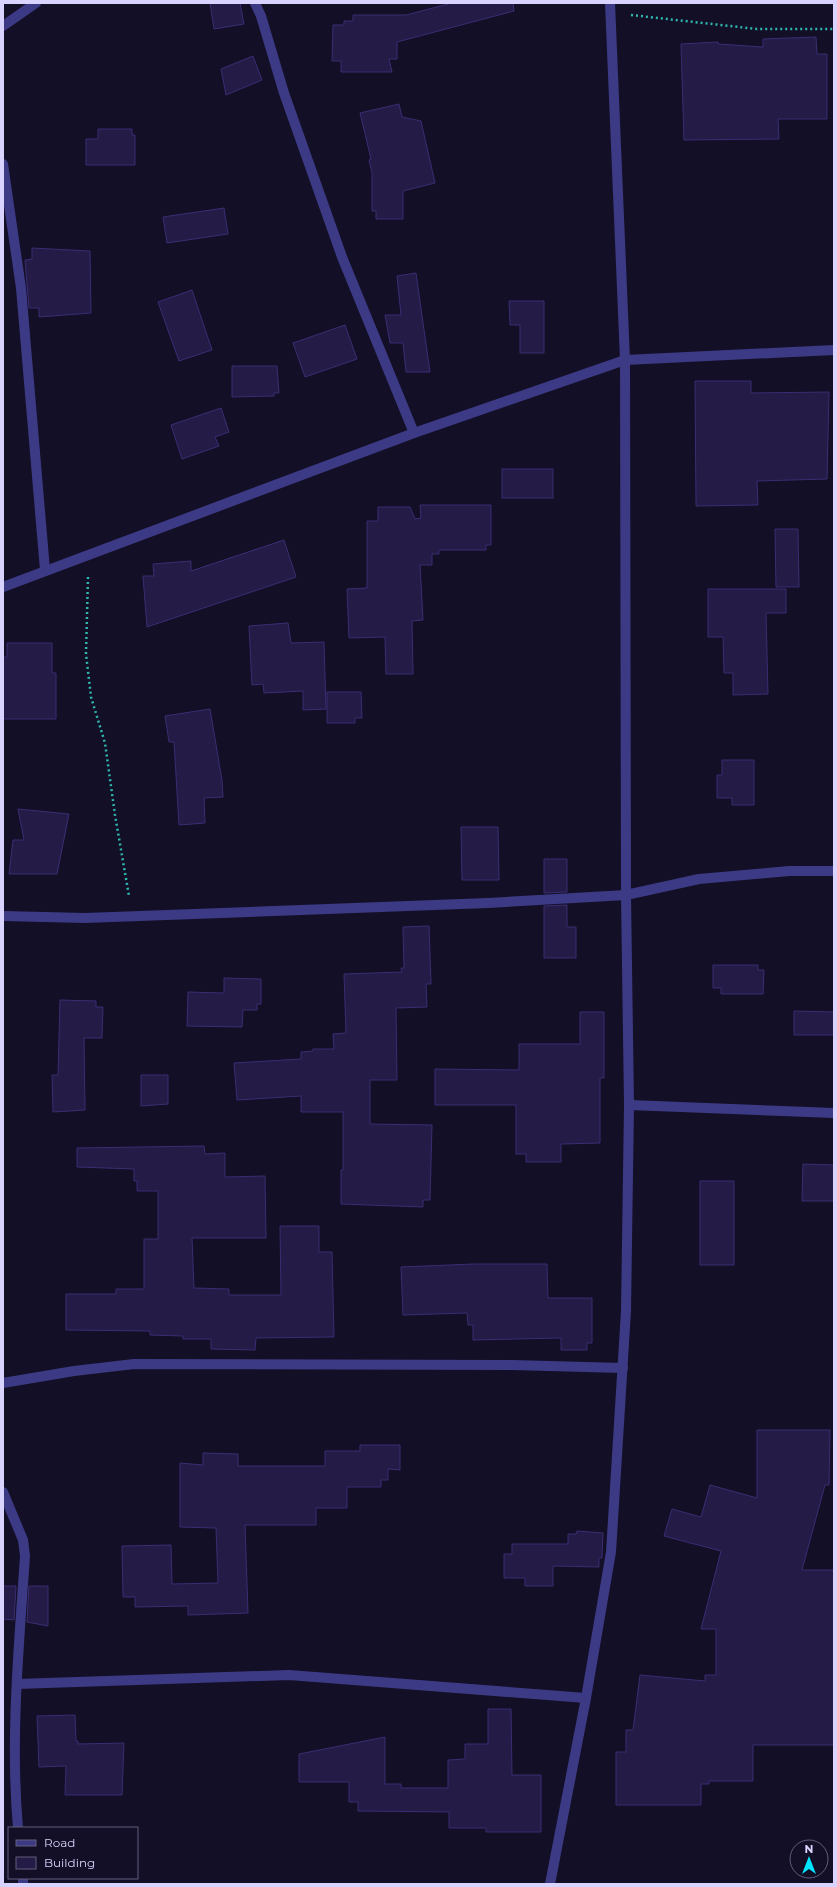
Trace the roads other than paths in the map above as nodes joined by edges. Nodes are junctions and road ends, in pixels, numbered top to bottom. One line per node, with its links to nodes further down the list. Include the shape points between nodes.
1 (36, 3): 4 (street)
2 (255, 3): 8 (street, via 342,257)
3 (610, 8): 7 (street)
4 (3, 26)
5 (3, 164): 9 (street, via 21,288)
6 (834, 350): 7 (street)
7 (625, 360): 8 (street); 12 (street)
8 (414, 433): 9 (street)
9 (45, 570): 10 (street)
10 (3, 587)
11 (833, 870): 12 (street, via 699,879)
12 (626, 895): 13 (street, via 488,903 84,918); 14 (street)
13 (3, 916)
14 (628, 1106): 15 (street); 16 (street)
15 (834, 1113)
16 (623, 1368): 17 (street, via 512,1365 142,1364 74,1371); 21 (street, via 611,1552)
17 (3, 1383): 18 (street)
18 (3, 1393)
19 (3, 1492): 20 (street, via 23,1540 25,1556)
20 (17, 1684): 21 (street, via 289,1675); 22 (street, via 15,1787)
21 (586, 1698): 23 (street)
22 (18, 1827)
23 (550, 1884)

